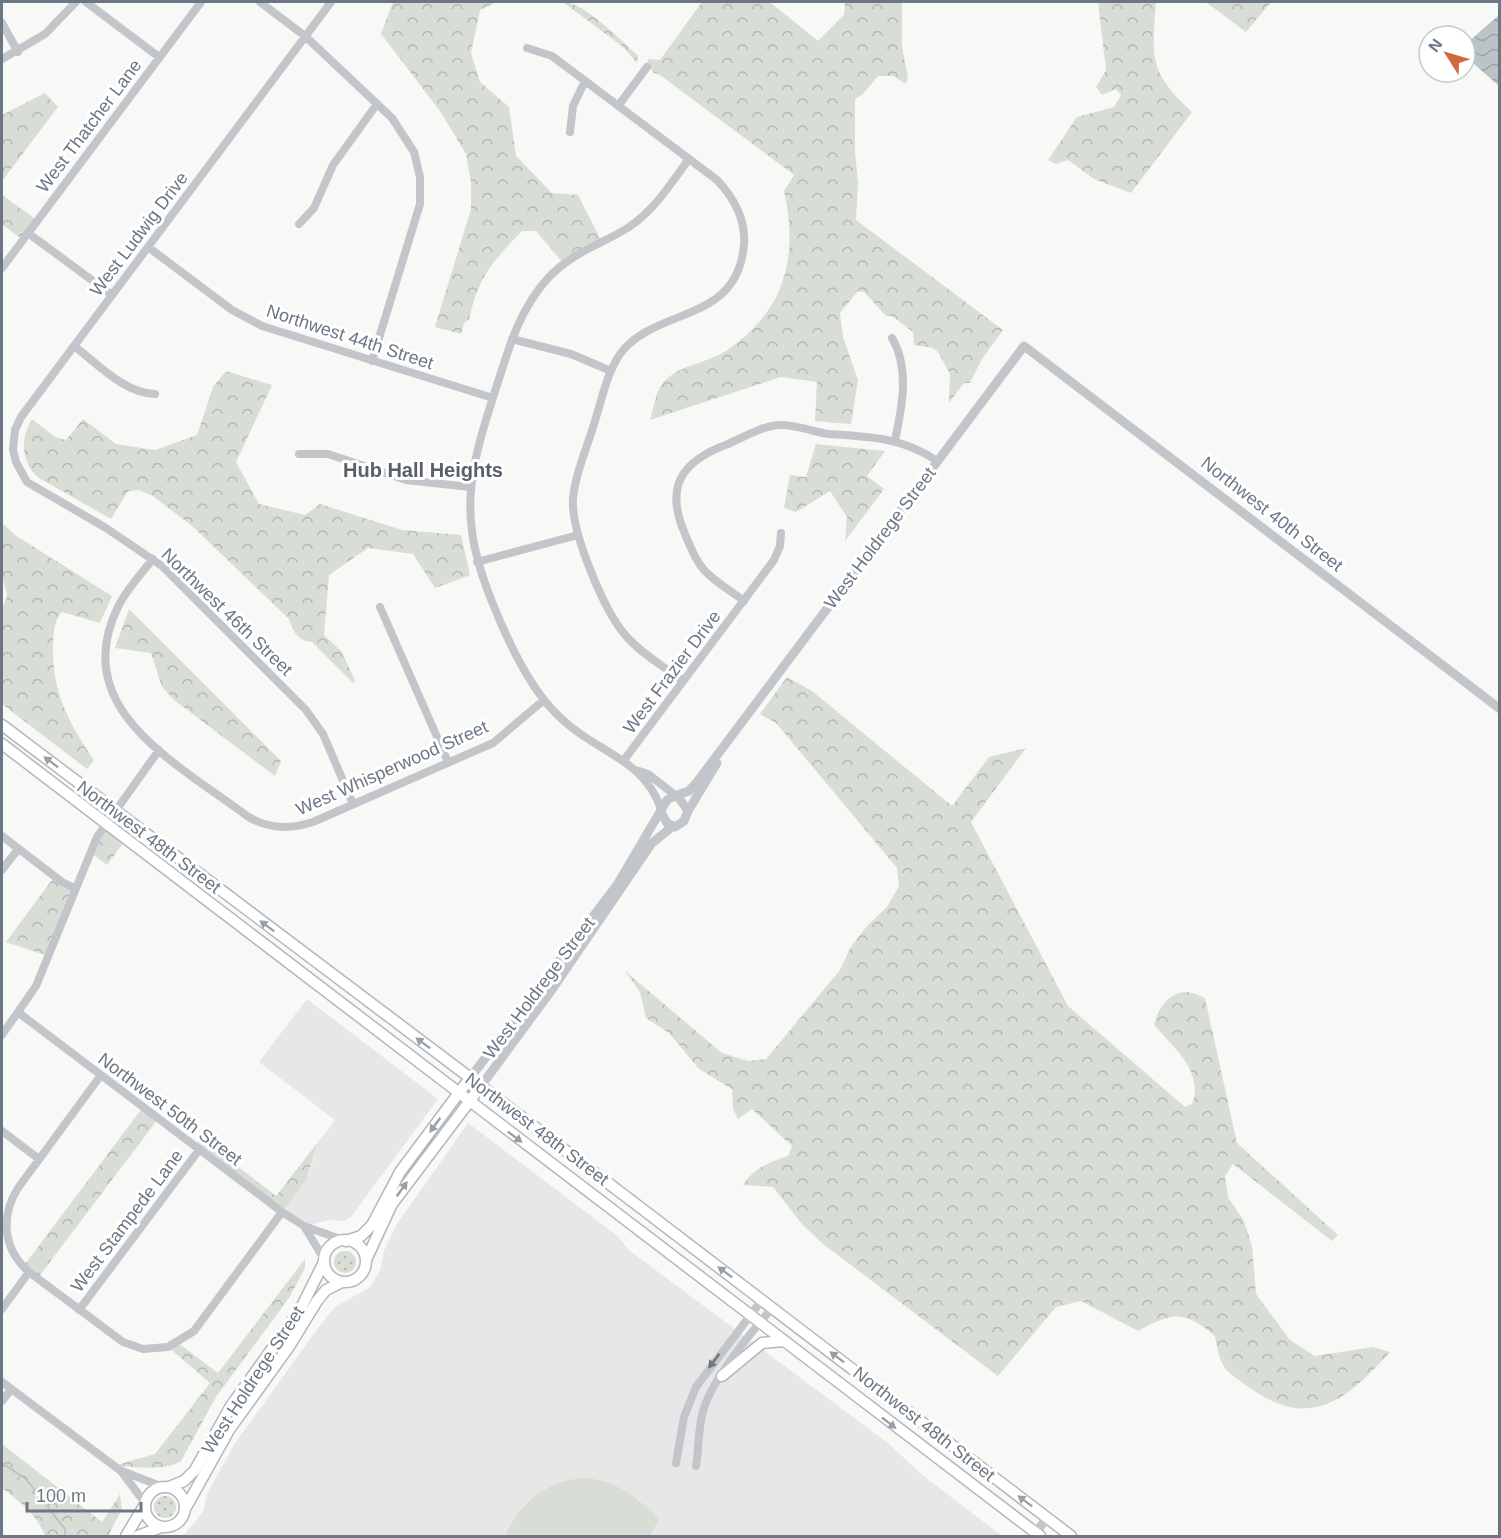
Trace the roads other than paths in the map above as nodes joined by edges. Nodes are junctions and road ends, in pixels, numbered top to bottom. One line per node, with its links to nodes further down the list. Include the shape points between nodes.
1 (76, 2): 9 (street, via 45,34)
2 (86, 2): 10 (street)
3 (201, 2): 10 (street, West Thatcher Lane)
4 (260, 2): 7 (street)
5 (331, 2): 7 (street, West Ludwig Drive)
6 (2, 23): 9 (street)
7 (305, 36): 14 (street); 20 (street, West Ludwig Drive)
8 (527, 48): 13 (street, via 552,56)
9 (18, 52): 11 (street)
10 (159, 57): 19 (street, West Thatcher Lane)
11 (2, 59)
12 (647, 67): 15 (street)
13 (585, 81): 15 (street); 16 (street, via 573,105)
14 (377, 104): 18 (street, via 333,165 314,208); 27 (street, via 399,127 414,152 421,190 410,241)
15 (618, 106): 17 (street)
16 (570, 132)
17 (689, 159): 23 (street, via 643,217 582,250 550,276 528,305); 28 (street, via 717,180 737,208 744,232 740,263 726,290 702,309 636,339 622,352)
18 (299, 224)
19 (28, 233): 21 (street, West Thatcher Lane); 22 (street)
20 (148, 247): 22 (street, West Ludwig Drive); 27 (street, Northwest 44th Street, via 223,304 255,323)
21 (2, 268)
22 (112, 295): 25 (street, West Ludwig Drive)
23 (512, 339): 28 (street, via 570,354); 30 (street)
24 (892, 339): 31 (street, via 900,354 902,375)
25 (74, 346): 29 (street, via 125,384 141,393); 33 (street, West Ludwig Drive, via 18,423)
26 (1024, 346): 34 (street, West Holdrege Street); 44 (street, Northwest 40th Street)
27 (372, 361): 30 (street, Northwest 44th Street)
28 (611, 371): 37 (street, via 575,488 573,513)
29 (155, 394)
30 (493, 398): 35 (street)
31 (896, 440): 34 (street); 40 (street, via 779,425 708,451 693,461 677,486 678,519 700,566)
32 (299, 454): 35 (street, via 328,454 406,480)
33 (14, 456): 38 (street, Northwest 46th Street, via 22,476 32,486)
34 (937, 461): 46 (street, West Holdrege Street)
35 (470, 487): 39 (street, via 469,519)
36 (781, 533): 40 (street, West Frazier Drive, via 774,560)
37 (578, 535): 39 (street); 42 (street, via 618,626 634,644)
38 (153, 559): 48 (street, via 117,607 108,633 106,665 111,693 123,715 137,733); 53 (street, Northwest 46th Street, via 310,715 323,734)
39 (477, 562): 43 (street, via 515,655)
40 (744, 601): 42 (street, West Frazier Drive)
41 (380, 607): 50 (street)
42 (683, 681): 49 (street, West Frazier Drive)
43 (544, 700): 49 (street, via 577,731); 50 (street, West Whisperwood Street, via 493,743)
44 (1500, 709)
45 (2, 725): 54 (main road, Northwest 48th Street, one-way to 45)
46 (737, 730): 52 (street, West Holdrege Street, via 692,788); 56 (street, West Holdrege Street)
47 (2, 744): 57 (main road, Northwest 48th Street)
48 (159, 750): 53 (street, West Whisperwood Street, via 247,816 275,827 302,826); 54 (street)
49 (624, 760): 51 (street)
50 (448, 762): 53 (street, West Whisperwood Street)
51 (638, 770): 52 (street); 55 (street, via 651,786)
52 (676, 795): 55 (street, via 667,800); 56 (street)
53 (353, 804)
54 (114, 809): 57 (street); 66 (main road, Northwest 48th Street, one-way to 54)
55 (661, 811): 58 (street); 66 (street, West Holdrege Street, via 617,885)
56 (688, 811): 58 (street, via 681,824)
57 (105, 822): 62 (street); 68 (main road, Northwest 48th Street)
58 (672, 827): 67 (street, West Holdrege Street, via 652,843)
59 (2, 836): 60 (street)
60 (18, 849): 61 (street); 62 (street)
61 (2, 870)
62 (74, 888): 63 (street, via 36,986)
63 (18, 1013): 64 (street); 65 (street, Northwest 50th Street)
64 (2, 1035)
65 (101, 1076): 71 (street, Northwest 50th Street); 72 (street)
66 (470, 1078): 67 (main road, Northwest 48th Street); 68 (main road, West Holdrege Street)
67 (481, 1086): 69 (main road, West Holdrege Street); 80 (main road, Northwest 48th Street, one-way to 67)
68 (458, 1094): 69 (main road, Northwest 48th Street); 75 (main road, West Holdrege Street, one-way to 75, via 391,1186 367,1231)
69 (469, 1101): 77 (main road, West Holdrege Street, one-way to 69, via 392,1204); 84 (main road, Northwest 48th Street, one-way to 84)
70 (2, 1131): 72 (street)
71 (199, 1150): 73 (street, Northwest 50th Street); 83 (street, West Stampede Lane)
72 (39, 1159): 78 (street, via 13,1195 6,1222 10,1249)
73 (282, 1212): 74 (street, Northwest 50th Street); 83 (street, via 194,1331 178,1343 143,1349 123,1342)
74 (304, 1226): 75 (street, Northwest 50th Street); 76 (street, Northwest 50th Street)
75 (344, 1240): 76 (main road, via 330,1247); 77 (main road, via 362,1249)
76 (324, 1260): 79 (main road, via 331,1277); 94 (main road, West Holdrege Street, via 300,1310 231,1407 195,1470 187,1479)
77 (366, 1260): 79 (main road, via 360,1276)
78 (29, 1272): 82 (street); 83 (street)
79 (342, 1282): 96 (main road, West Holdrege Street, via 326,1290 317,1301 229,1430)
80 (762, 1300): 81 (main road, Northwest 48th Street); 84 (street)
81 (772, 1308): 85 (street); 97 (main road, Northwest 48th Street, one-way to 81)
82 (2, 1309)
83 (79, 1310)
84 (750, 1315): 85 (main road, Northwest 48th Street); 91 (street, one-way to 91, via 693,1394 684,1417)
85 (760, 1323): 86 (main road, Northwest 48th Street); 87 (street)
86 (784, 1341): 87 (main road, via 762,1343); 100 (main road, Northwest 48th Street, one-way to 100)
87 (722, 1376): 92 (street, via 702,1413)
88 (2, 1382): 89 (street)
89 (11, 1389): 90 (street); 93 (street)
90 (2, 1401)
91 (676, 1462)
92 (696, 1466)
93 (121, 1471): 94 (street); 95 (street)
94 (166, 1487): 95 (main road, via 152,1491); 96 (main road, via 183,1497)
95 (144, 1505): 98 (main road, via 151,1522); 101 (main road)
96 (185, 1509): 98 (main road, via 179,1522)
97 (1047, 1518): 99 (main road, Northwest 48th Street); 100 (street)
98 (161, 1527): 102 (main road)
99 (1059, 1533): 103 (main road, Northwest 48th Street)
100 (1036, 1535)
101 (126, 1536)
102 (138, 1536)
103 (1071, 1536)

